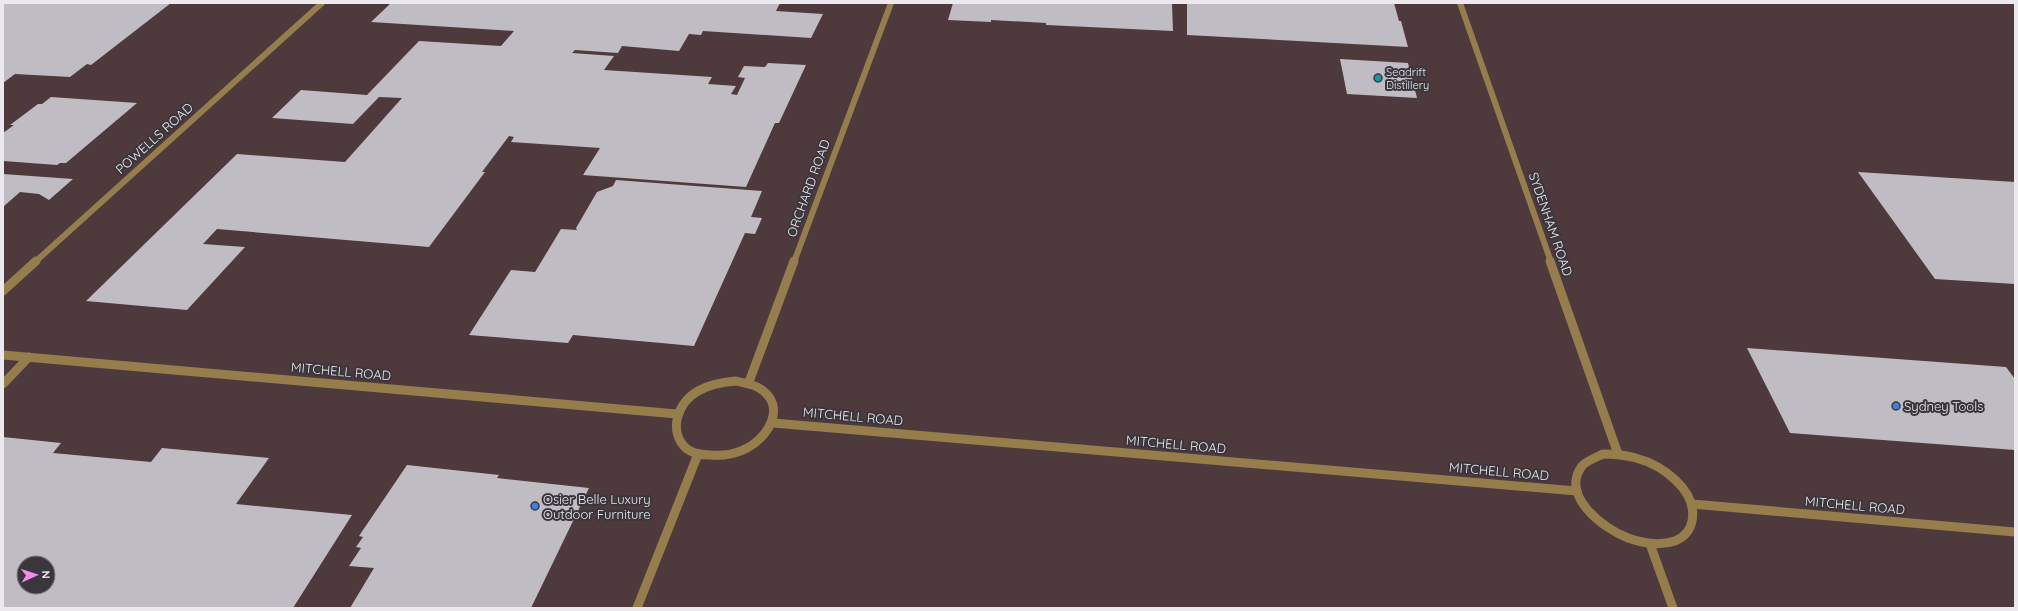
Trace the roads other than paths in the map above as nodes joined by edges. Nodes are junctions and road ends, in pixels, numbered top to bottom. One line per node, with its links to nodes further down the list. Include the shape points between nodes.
1 (322, 3): 4 (street, POWELLS ROAD)
2 (891, 3): 7 (street, ORCHARD ROAD)
3 (1460, 3): 12 (street, SYDENHAM ROAD)
4 (3, 291)
5 (3, 354): 6 (street, MITCHELL ROAD)
6 (29, 357): 8 (street); 9 (street, MITCHELL ROAD)
7 (749, 382): 9 (street, via 736,381 706,386 683,403); 10 (street, via 771,398 775,410)
8 (3, 384)
9 (677, 414): 11 (street, via 674,426 678,438 686,448)
10 (772, 423): 11 (street, via 756,444 743,451 728,456 712,457); 13 (street, MITCHELL ROAD)
11 (698, 454): 17 (street)
12 (1618, 454): 13 (street, via 1603,454 1583,463 1575,480); 14 (street, via 1648,462 1661,469 1680,485)
13 (1577, 491): 16 (street, via 1592,516 1606,527 1635,541)
14 (1692, 504): 15 (street, MITCHELL ROAD); 16 (street, via 1694,518 1684,536 1664,544)
15 (2015, 532)
16 (1650, 544): 18 (street)
17 (637, 608)
18 (1673, 608)

